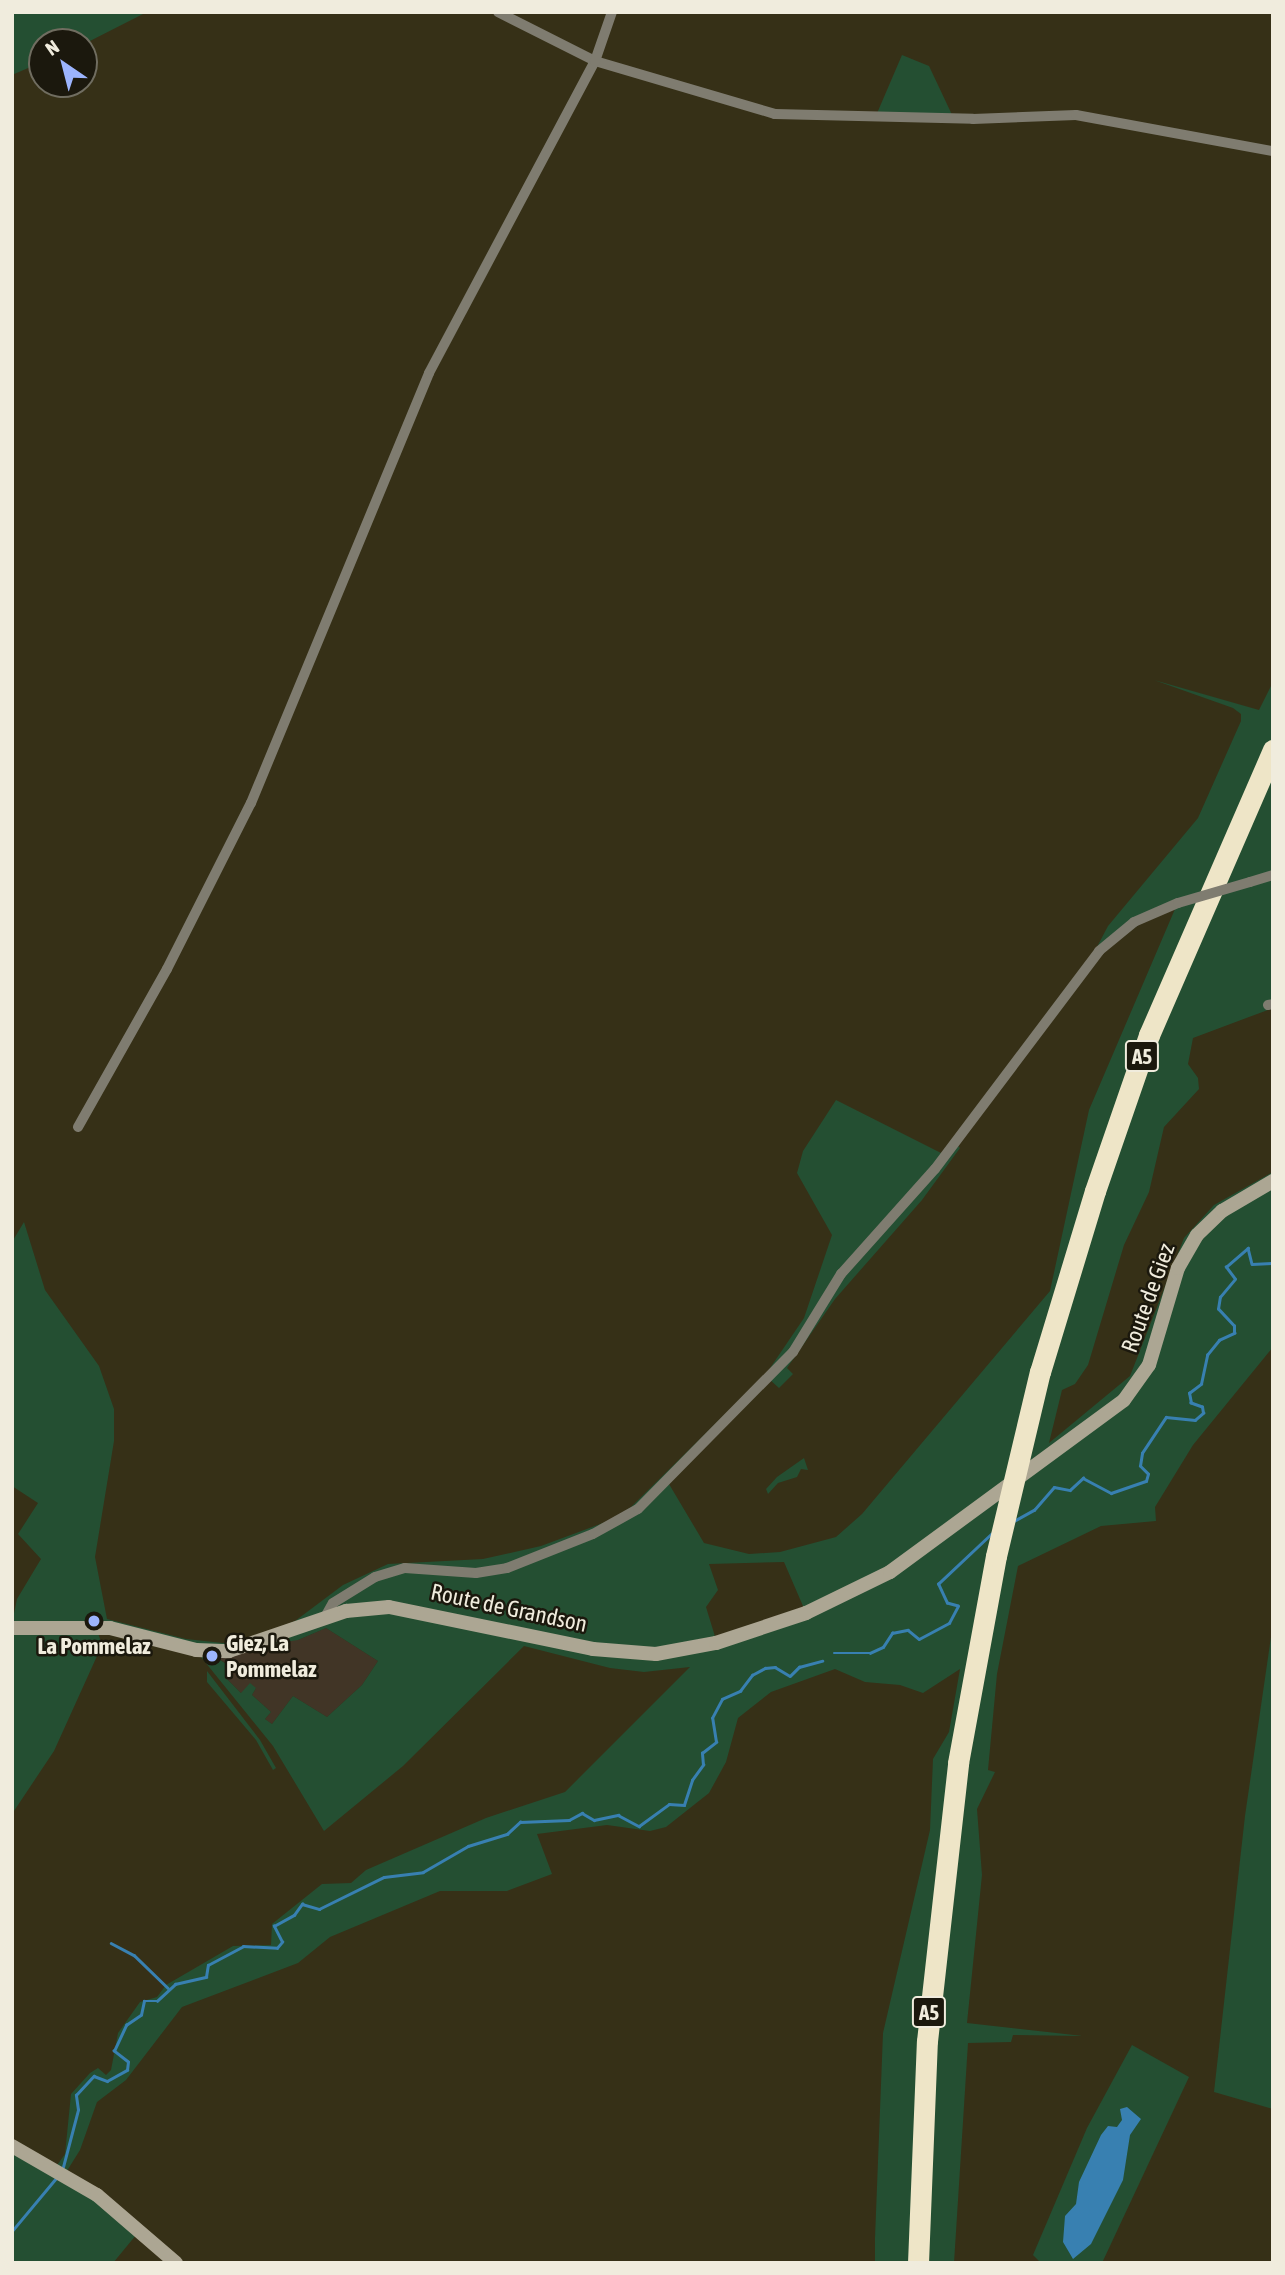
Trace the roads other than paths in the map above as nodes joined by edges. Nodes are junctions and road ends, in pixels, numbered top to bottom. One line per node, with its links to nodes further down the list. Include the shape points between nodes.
1 (498, 12): 3 (street)
2 (612, 12): 3 (street)
3 (595, 61): 4 (street, via 775,114 973,119 1076,115); 8 (street, via 429,373 236,834)
4 (1273, 151)
5 (1273, 750): 10 (highway, A5, via 1149,1035 1099,1178)
6 (1273, 779): 10 (highway, A5, via 1160,1042)
7 (1273, 876): 12 (street, bridge, via 1134,922 1099,951 935,1169 842,1274 793,1353 638,1509 603,1530 507,1568 476,1573 405,1568 375,1577 333,1602)
8 (78, 1127)
9 (1273, 1181): 11 (street, Route de Giez, via 1222,1211 1191,1243 1174,1280 1149,1365 1132,1391 1061,1450)
10 (1047, 1374): 14 (highway, A5, bridge, via 996,1556)
11 (971, 1512): 12 (street, Route de Grandson, via 859,1591 746,1634 680,1651 593,1649 389,1607 358,1609)
12 (324, 1619): 13 (street, Route de Grandson, via 229,1651 196,1650 110,1628)
13 (12, 1628)
14 (964, 1764): 17 (highway, A5, via 928,2029); 18 (highway, A5, via 940,2030)
15 (12, 2146): 16 (street, via 97,2194)
16 (176, 2263)
17 (918, 2263)
18 (931, 2263)

